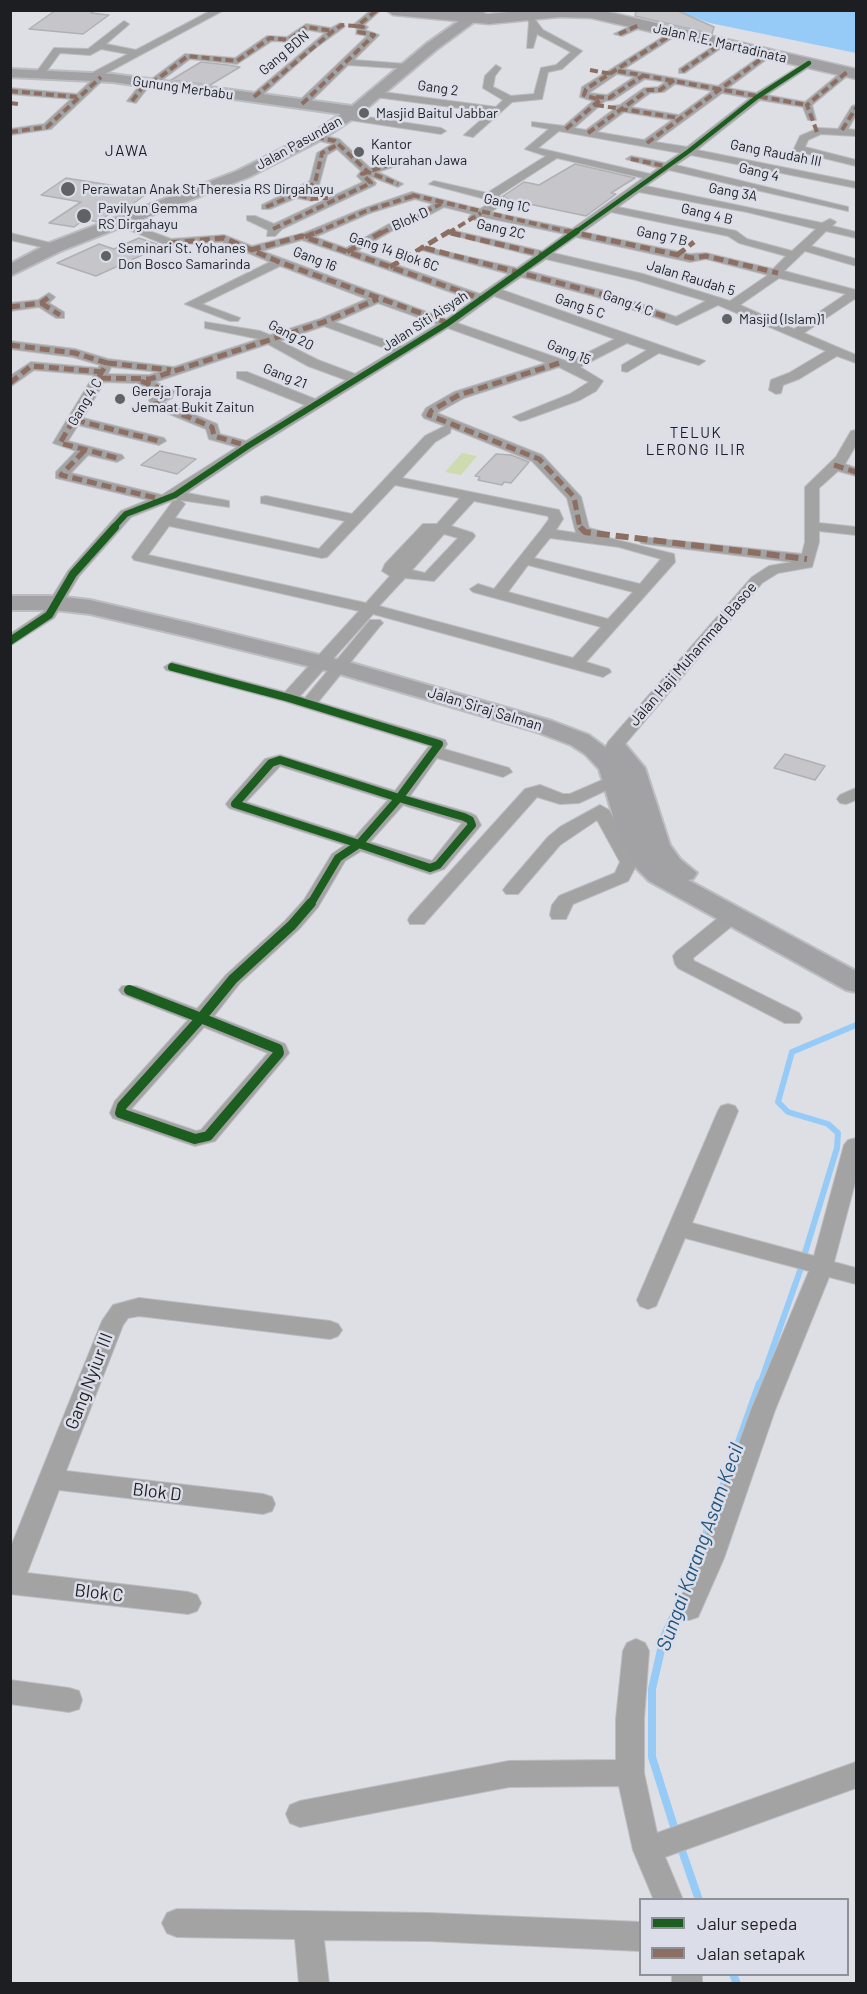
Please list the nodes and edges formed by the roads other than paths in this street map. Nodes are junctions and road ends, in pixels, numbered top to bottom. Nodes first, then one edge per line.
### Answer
1 (220, 10) edge
2 (377, 10) edge
3 (393, 10) edge
4 (441, 10) edge
5 (550, 10) edge
6 (595, 10) edge
7 (477, 16) junction
8 (532, 19) junction
9 (124, 24) dead end
10 (639, 25) junction
11 (357, 26) junction
12 (333, 31) junction
13 (674, 33) junction
14 (619, 34) dead end
15 (721, 44) junction
16 (99, 46) junction
17 (530, 46) dead end
18 (138, 53) junction
19 (768, 54) junction
20 (344, 62) junction
21 (808, 63) junction
22 (407, 67) junction
23 (496, 68) dead end
24 (590, 70) dead end
25 (682, 70) dead end
26 (853, 71) edge
27 (615, 72) junction
28 (10, 73) edge
29 (40, 74) junction
30 (644, 75) junction
31 (97, 77) junction
32 (674, 80) junction
33 (149, 83) junction
34 (720, 88) junction
35 (10, 91) edge
36 (375, 93) junction
37 (758, 96) junction
38 (77, 97) junction
39 (254, 98) junction
40 (509, 99) junction
41 (132, 101) dead end
42 (596, 101) junction
43 (302, 104) junction
44 (807, 105) junction
45 (856, 108) edge
46 (621, 109) junction
47 (498, 110) junction
48 (351, 114) junction
49 (679, 118) junction
50 (536, 124) dead end
51 (562, 128) junction
52 (842, 130) junction
53 (441, 131) dead end
54 (10, 132) edge
55 (817, 132) junction
56 (588, 133) junction
57 (856, 133) edge
58 (469, 135) dead end
59 (316, 137) junction
60 (647, 143) junction
61 (339, 144) junction
62 (689, 151) junction
63 (555, 155) junction
64 (631, 159) dead end
65 (403, 160) dead end
66 (856, 163) edge
67 (665, 166) junction
68 (368, 172) junction
69 (652, 177) junction
70 (398, 184) dead end
71 (434, 184) dead end
72 (856, 184) edge
73 (637, 188) junction
74 (296, 194) junction
75 (489, 196) junction
76 (334, 199) junction
77 (437, 203) junction
78 (266, 207) dead end
79 (609, 208) junction
80 (481, 213) junction
81 (251, 218) dead end
82 (116, 222) junction
83 (823, 227) junction
84 (273, 229) junction
85 (451, 233) junction
86 (575, 233) junction
87 (856, 235) edge
88 (301, 236) junction
89 (10, 237) edge
90 (694, 243) dead end
91 (55, 247) junction
92 (246, 248) junction
93 (425, 248) junction
94 (347, 252) junction
95 (798, 253) junction
96 (545, 255) junction
97 (677, 255) junction
98 (279, 262) junction
99 (856, 263) edge
100 (390, 267) junction
101 (833, 267) dead end
102 (10, 271) edge
103 (520, 272) junction
104 (778, 273) junction
105 (856, 293) edge
106 (488, 295) junction
107 (378, 299) junction
108 (717, 300) junction
109 (732, 305) junction
110 (10, 307) edge
111 (60, 315) dead end
112 (234, 318) dead end
113 (324, 322) junction
114 (447, 323) junction
115 (209, 325) dead end
116 (794, 334) junction
117 (626, 338) junction
118 (268, 340) junction
119 (10, 345) edge
120 (657, 349) junction
121 (404, 351) junction
122 (835, 351) junction
123 (856, 359) edge
124 (699, 361) dead end
125 (564, 365) junction
126 (627, 368) dead end
127 (174, 370) junction
128 (104, 371) junction
129 (242, 375) dead end
130 (358, 380) junction
131 (141, 381) junction
132 (10, 383) edge
133 (776, 390) dead end
134 (317, 405) junction
135 (520, 417) dead end
136 (75, 420) junction
137 (444, 430) dead end
138 (856, 434) edge
139 (159, 441) dead end
140 (248, 446) junction
141 (84, 451) junction
142 (117, 458) dead end
143 (834, 465) junction
144 (856, 472) edge
145 (393, 480) junction
146 (477, 497) junction
147 (160, 499) junction
148 (177, 499) junction
149 (266, 500) dead end
150 (224, 504) dead end
151 (355, 519) junction
152 (167, 521) junction
153 (811, 526) junction
154 (448, 530) junction
155 (856, 531) edge
156 (546, 533) junction
157 (139, 557) junction
158 (525, 560) junction
159 (807, 560) junction
160 (128, 571) dead end
161 (408, 575) junction
162 (478, 589) dead end
163 (641, 589) junction
164 (498, 594) junction
165 (10, 596) edge
166 (57, 599) junction
167 (10, 603) edge
168 (376, 610) junction
169 (10, 624) edge
170 (609, 624) junction
171 (34, 627) junction
172 (10, 641) edge
173 (333, 661) junction
174 (576, 664) junction
175 (172, 667) dead end
176 (603, 672) dead end
177 (289, 698) junction
178 (308, 704) junction
179 (614, 746) junction
180 (436, 752) junction
181 (503, 772) dead end
182 (626, 788) junction
183 (399, 798) junction
184 (600, 810) junction
185 (359, 844) junction
186 (636, 860) junction
187 (512, 890) dead end
188 (559, 915) dead end
189 (731, 916) junction
190 (417, 920) dead end
191 (856, 967) edge
192 (856, 983) edge
193 (129, 990) dead end
194 (201, 1018) junction
195 (792, 1018) dead end
196 (728, 1111) dead end
197 (855, 1145) dead end
198 (680, 1228) junction
199 (822, 1266) junction
200 (856, 1276) edge
201 (648, 1300) dead end
202 (330, 1330) dead end
203 (50, 1479) junction
204 (263, 1504) dead end
205 (11, 1582) edge
206 (188, 1603) dead end
207 (689, 1609) dead end
208 (636, 1651) dead end
209 (10, 1692) edge
210 (69, 1700) dead end
211 (856, 1766) edge
212 (630, 1773) junction
213 (856, 1776) edge
214 (300, 1814) dead end
215 (662, 1845) junction
216 (669, 1898) edge
217 (177, 1923) dead end
218 (308, 1924) junction
219 (639, 1937) edge
220 (314, 1983) edge

1 - 18 street
2 - 11 street
3 - 7 highway
4 - 7 highway
5 - 7 highway
6 - 26 highway, Jalan R.E. Martadinata
7 - 8 highway, Jalan R.E. Martadinata
7 - 22 street, Jalan Pasundan
8 - 10 highway, Jalan R.E. Martadinata
8 - 17 street
8 - 40 street
9 - 16 street
10 - 13 highway, Jalan R.E. Martadinata
10 - 14 street
11 - 12 street
11 - 20 street
12 - 33 street
12 - 39 street, Gang BDN
13 - 15 highway, Jalan R.E. Martadinata
13 - 27 street
15 - 19 highway, Jalan R.E. Martadinata
15 - 25 street
16 - 18 street
16 - 29 street
18 - 31 street
19 - 21 highway, Jalan R.E. Martadinata
19 - 34 street
20 - 22 street
20 - 43 street
21 - 26 highway, Jalan R.E. Martadinata
21 - 37 street, Jalan Siti Aisyah
22 - 36 street, Jalan Pasundan
23 - 40 street
24 - 27 street
26 - 44 street
27 - 30 street
27 - 42 street
28 - 29 street, Gunung Merbabu
29 - 31 street, Gunung Merbabu
30 - 32 street
30 - 42 street
31 - 33 street, Gunung Merbabu
31 - 38 street
32 - 34 street
32 - 46 street
33 - 39 street, Gunung Merbabu
33 - 41 street
34 - 37 street
34 - 49 street
35 - 38 street
36 - 47 street, Gang 2
36 - 48 street, Jalan Pasundan
37 - 44 street
37 - 62 street, Jalan Siti Aisyah
38 - 54 street
39 - 43 street, Gunung Merbabu
40 - 47 street
42 - 46 street
42 - 51 street
43 - 48 street, Gunung Merbabu
44 - 55 street
45 - 52 street
46 - 49 street
46 - 56 street
47 - 58 street
48 - 53 street
48 - 59 street, Jalan Pasundan
49 - 60 street
50 - 51 street, Gang Raudah III
51 - 56 street, Gang Raudah III
51 - 63 street
52 - 55 street
52 - 57 street
55 - 66 street
56 - 60 street, Gang Raudah III
59 - 61 street
59 - 82 street, Jalan Pasundan
60 - 62 street, Gang Raudah III
61 - 68 street
61 - 74 street
62 - 67 street, Jalan Siti Aisyah
62 - 72 street, Gang Raudah III
63 - 69 street
63 - 75 street
64 - 67 street, Gang 4
65 - 68 street
67 - 69 street, Jalan Siti Aisyah
67 - 83 street, Gang 4
68 - 70 street
68 - 76 street
69 - 73 street, Jalan Siti Aisyah
71 - 75 street
73 - 79 street, Jalan Siti Aisyah
73 - 83 street, Gang 3A
74 - 76 street
74 - 78 street
75 - 80 street
76 - 84 street
77 - 80 street, Gang 1C
77 - 88 street, Gang 1C
77 - 94 street, Blok D
79 - 86 street, Jalan Siti Aisyah
79 - 95 street, Gang 4 B
80 - 85 street
80 - 86 street, Gang 1C
81 - 84 street
82 - 91 street, Jalan Pasundan
82 - 92 street, Gang 16
83 - 87 street, Gang 3A
83 - 95 street
84 - 92 street
85 - 93 street
85 - 96 street, Gang 2C
86 - 96 street, Jalan Siti Aisyah
86 - 97 street, Gang 7 B
88 - 92 street
88 - 94 street, Gang 14 Blok 6C
89 - 91 street
90 - 97 street
91 - 102 street, Jalan Pasundan
92 - 98 street, Gang 16
93 - 100 street
93 - 103 street, Gang 4 C
94 - 100 street, Gang 14 Blok 6C
95 - 99 street
95 - 101 street
95 - 104 street
96 - 103 street, Jalan Siti Aisyah
96 - 108 street, Jalan Raudah 5
97 - 104 street, Gang 7 B
98 - 107 street, Gang 16
98 - 112 street
100 - 106 street, Gang 14 Blok 6C
103 - 106 street, Jalan Siti Aisyah
103 - 108 street, Gang 4 C
104 - 105 street
104 - 109 street
105 - 116 street
106 - 114 street, Jalan Siti Aisyah
106 - 117 street, Gang 5 C
107 - 113 street
107 - 114 street, Gang 16
108 - 109 street, Jalan Raudah 5
109 - 116 street, Jalan Raudah 5
110 - 111 street
113 - 118 street
113 - 121 street
114 - 121 street, Jalan Siti Aisyah
114 - 125 street, Gang 15
115 - 118 street, Gang 20
116 - 122 street, Jalan Raudah 5
117 - 120 street, Gang 5 C
117 - 125 street
118 - 127 street
118 - 130 street, Gang 20
119 - 128 street, Gang 4 C
120 - 124 street, Gang 5 C
120 - 126 street
121 - 130 street, Jalan Siti Aisyah
122 - 123 street, Jalan Raudah 5
122 - 133 street
125 - 135 street, Gang 15
125 - 159 street
127 - 128 street
127 - 131 street
128 - 131 street
128 - 132 street
128 - 136 street, Gang 4 C
129 - 134 street, Gang 21
130 - 134 street, Jalan Siti Aisyah
131 - 140 street
134 - 140 street, Jalan Siti Aisyah
136 - 139 street
136 - 141 street, Gang 4 C
137 - 145 street
138 - 143 street
140 - 148 street, Jalan Siti Aisyah
141 - 142 street, Gang 4 C
141 - 147 street
143 - 144 street
143 - 153 street
145 - 146 street
145 - 151 street
146 - 154 street
146 - 156 street
147 - 148 street, Jalan Siti Aisyah
147 - 166 street, Jalan Siti Aisyah
148 - 150 street
148 - 152 street
149 - 151 street
151 - 152 street
152 - 157 street
153 - 155 street
153 - 159 street
154 - 161 street
154 - 161 street
154 - 161 street
156 - 158 street
156 - 163 street
157 - 160 street
157 - 168 street
158 - 163 street
158 - 164 street
159 - 179 street, Jalan Haji Muhammad Basoe
161 - 168 street
162 - 164 street
163 - 170 street
164 - 170 street
165 - 166 street, Jalan Siraj Salman
166 - 167 street, Jalan Siraj Salman
166 - 171 street, Jalan Siti Aisyah
166 - 173 street, Jalan Siraj Salman
168 - 173 street
168 - 174 street
169 - 171 street
170 - 174 street
171 - 172 street, Jalan Siti Aisyah
173 - 177 street
173 - 178 street
173 - 179 street, Jalan Siraj Salman
173 - 182 street, Jalan Siraj Salman
174 - 176 street
175 - 177 street
177 - 178 street
178 - 180 street
179 - 182 street, Jalan Siraj Salman
180 - 181 street
180 - 183 street
182 - 184 street
182 - 186 street, Jalan Siraj Salman
182 - 190 street
182 - 191 street, Jalan Siraj Salman
183 - 185 street
183 - 185 street
183 - 185 street
184 - 186 street
184 - 187 street
185 - 194 street
186 - 188 street
186 - 189 street, Jalan Siraj Salman
189 - 192 street, Jalan Siraj Salman
189 - 195 street
193 - 194 street
194 - 194 street
196 - 198 street
197 - 199 street
198 - 199 street
198 - 201 street
199 - 200 street
199 - 207 street
202 - 203 street, Gang Nyiur III
203 - 204 street, Blok D
203 - 205 street, Gang Nyiur III
205 - 206 street, Blok C
208 - 212 street
209 - 210 street
211 - 213 street
212 - 214 street
212 - 215 street
213 - 215 street
215 - 216 street
217 - 218 street
218 - 219 street
218 - 220 street

